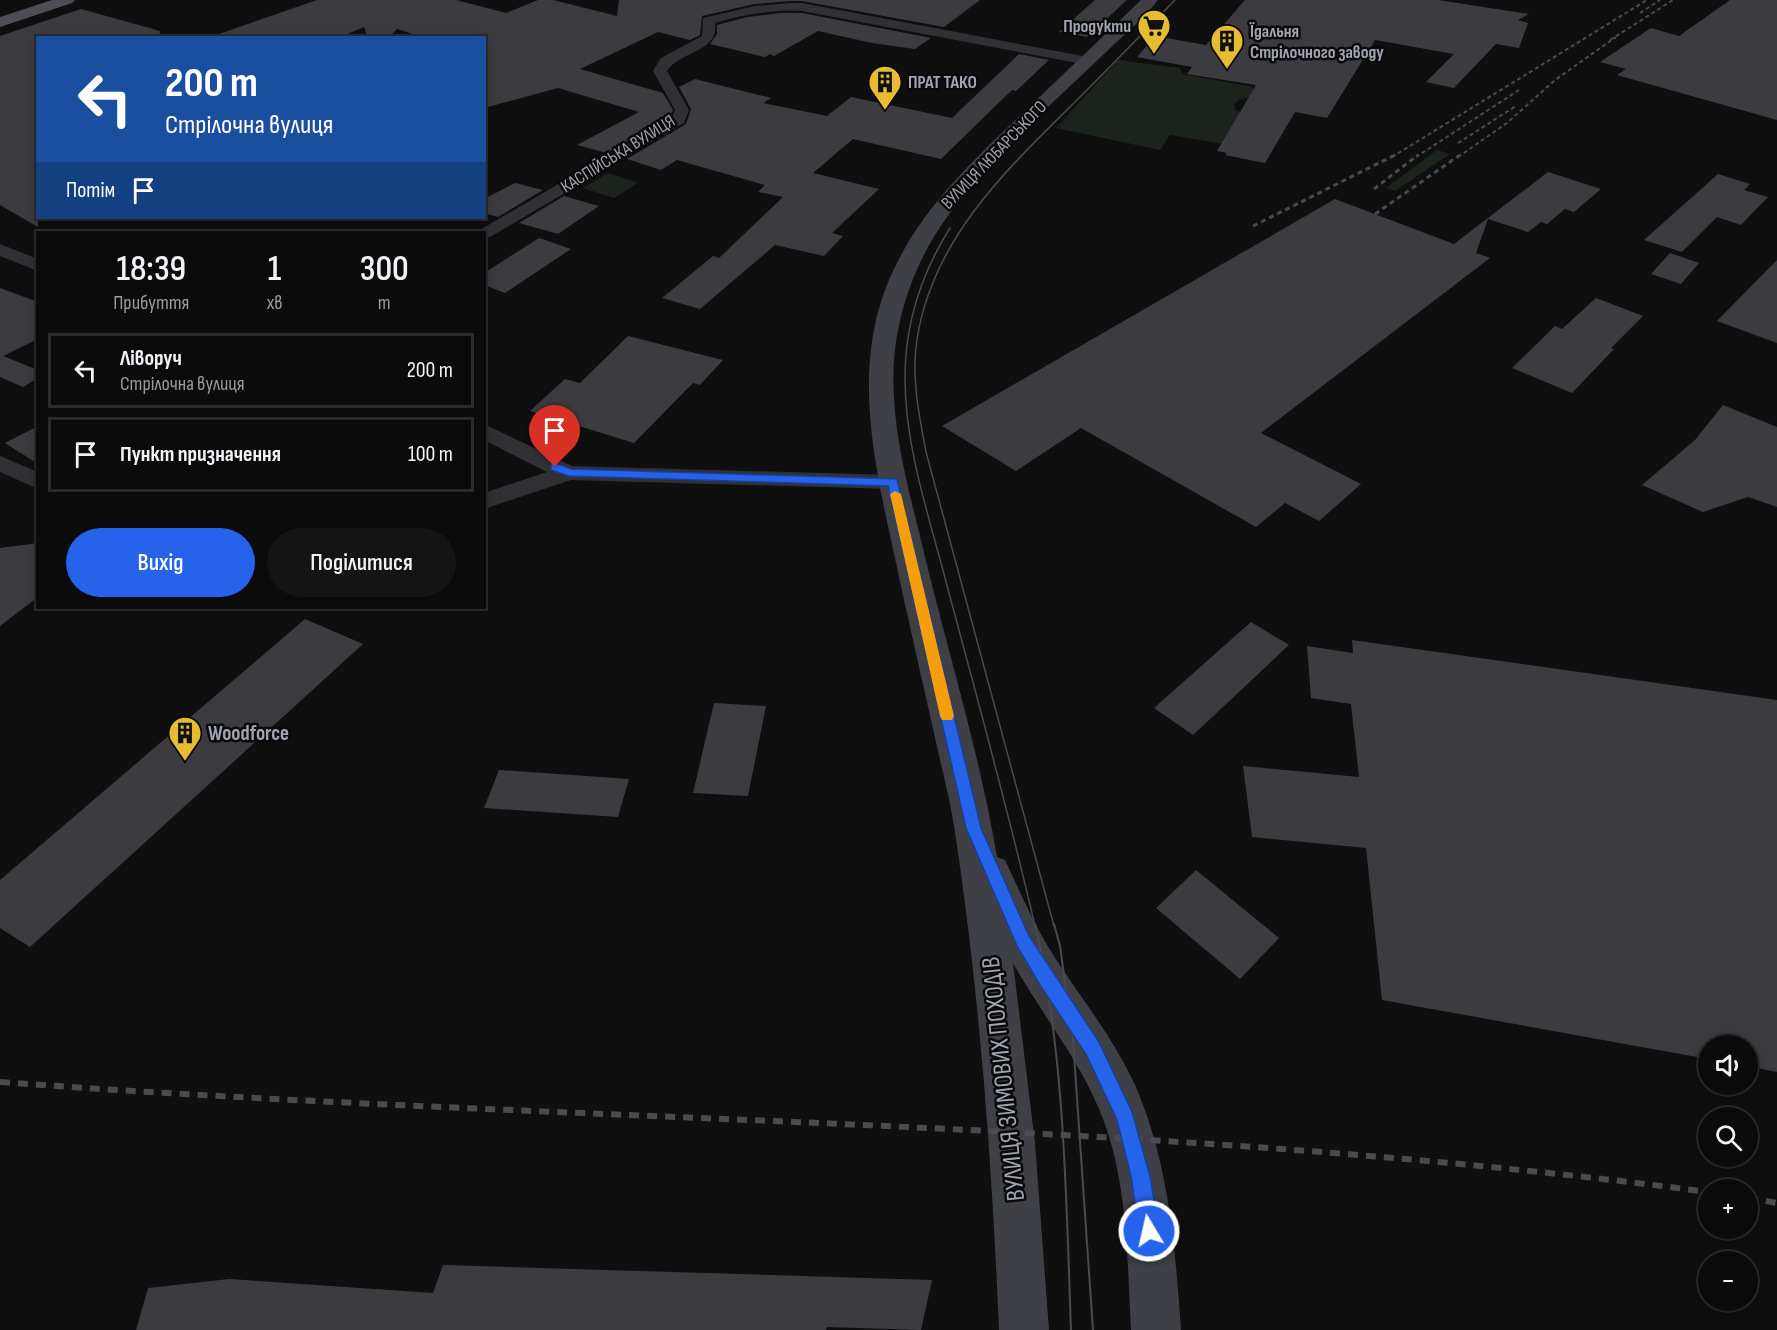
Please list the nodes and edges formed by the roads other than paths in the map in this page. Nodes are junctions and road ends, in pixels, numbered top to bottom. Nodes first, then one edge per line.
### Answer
1 (44, 0) edge
2 (67, 0) edge
3 (1150, 0) edge
4 (0, 15) edge
5 (0, 22) edge
6 (1088, 61) junction
7 (486, 232) edge
8 (0, 249) edge
9 (36, 265) edge
10 (486, 432) edge
11 (0, 463) edge
12 (569, 472) junction
13 (36, 481) edge
14 (893, 482) junction
15 (486, 500) edge
16 (974, 828) junction
17 (1024, 1330) edge
18 (1156, 1330) edge

1 - 4 main road
2 - 5 main road
3 - 6 main road, ВУЛИЦЯ ЛЮБАРСЬКОГО
6 - 7 street, КАСПІЙСЬКА ВУЛИЦЯ
6 - 14 main road, ВУЛИЦЯ ЛЮБАРСЬКОГО
8 - 9 street
10 - 12 street
11 - 13 street
12 - 14 street
12 - 15 street
14 - 16 main road, ВУЛИЦЯ ЗИМОВИХ ПОХОДІВ
16 - 17 main road, ВУЛИЦЯ ЗИМОВИХ ПОХОДІВ
16 - 18 main road, ВУЛИЦЯ ЗИМОВИХ ПОХОДІВ

